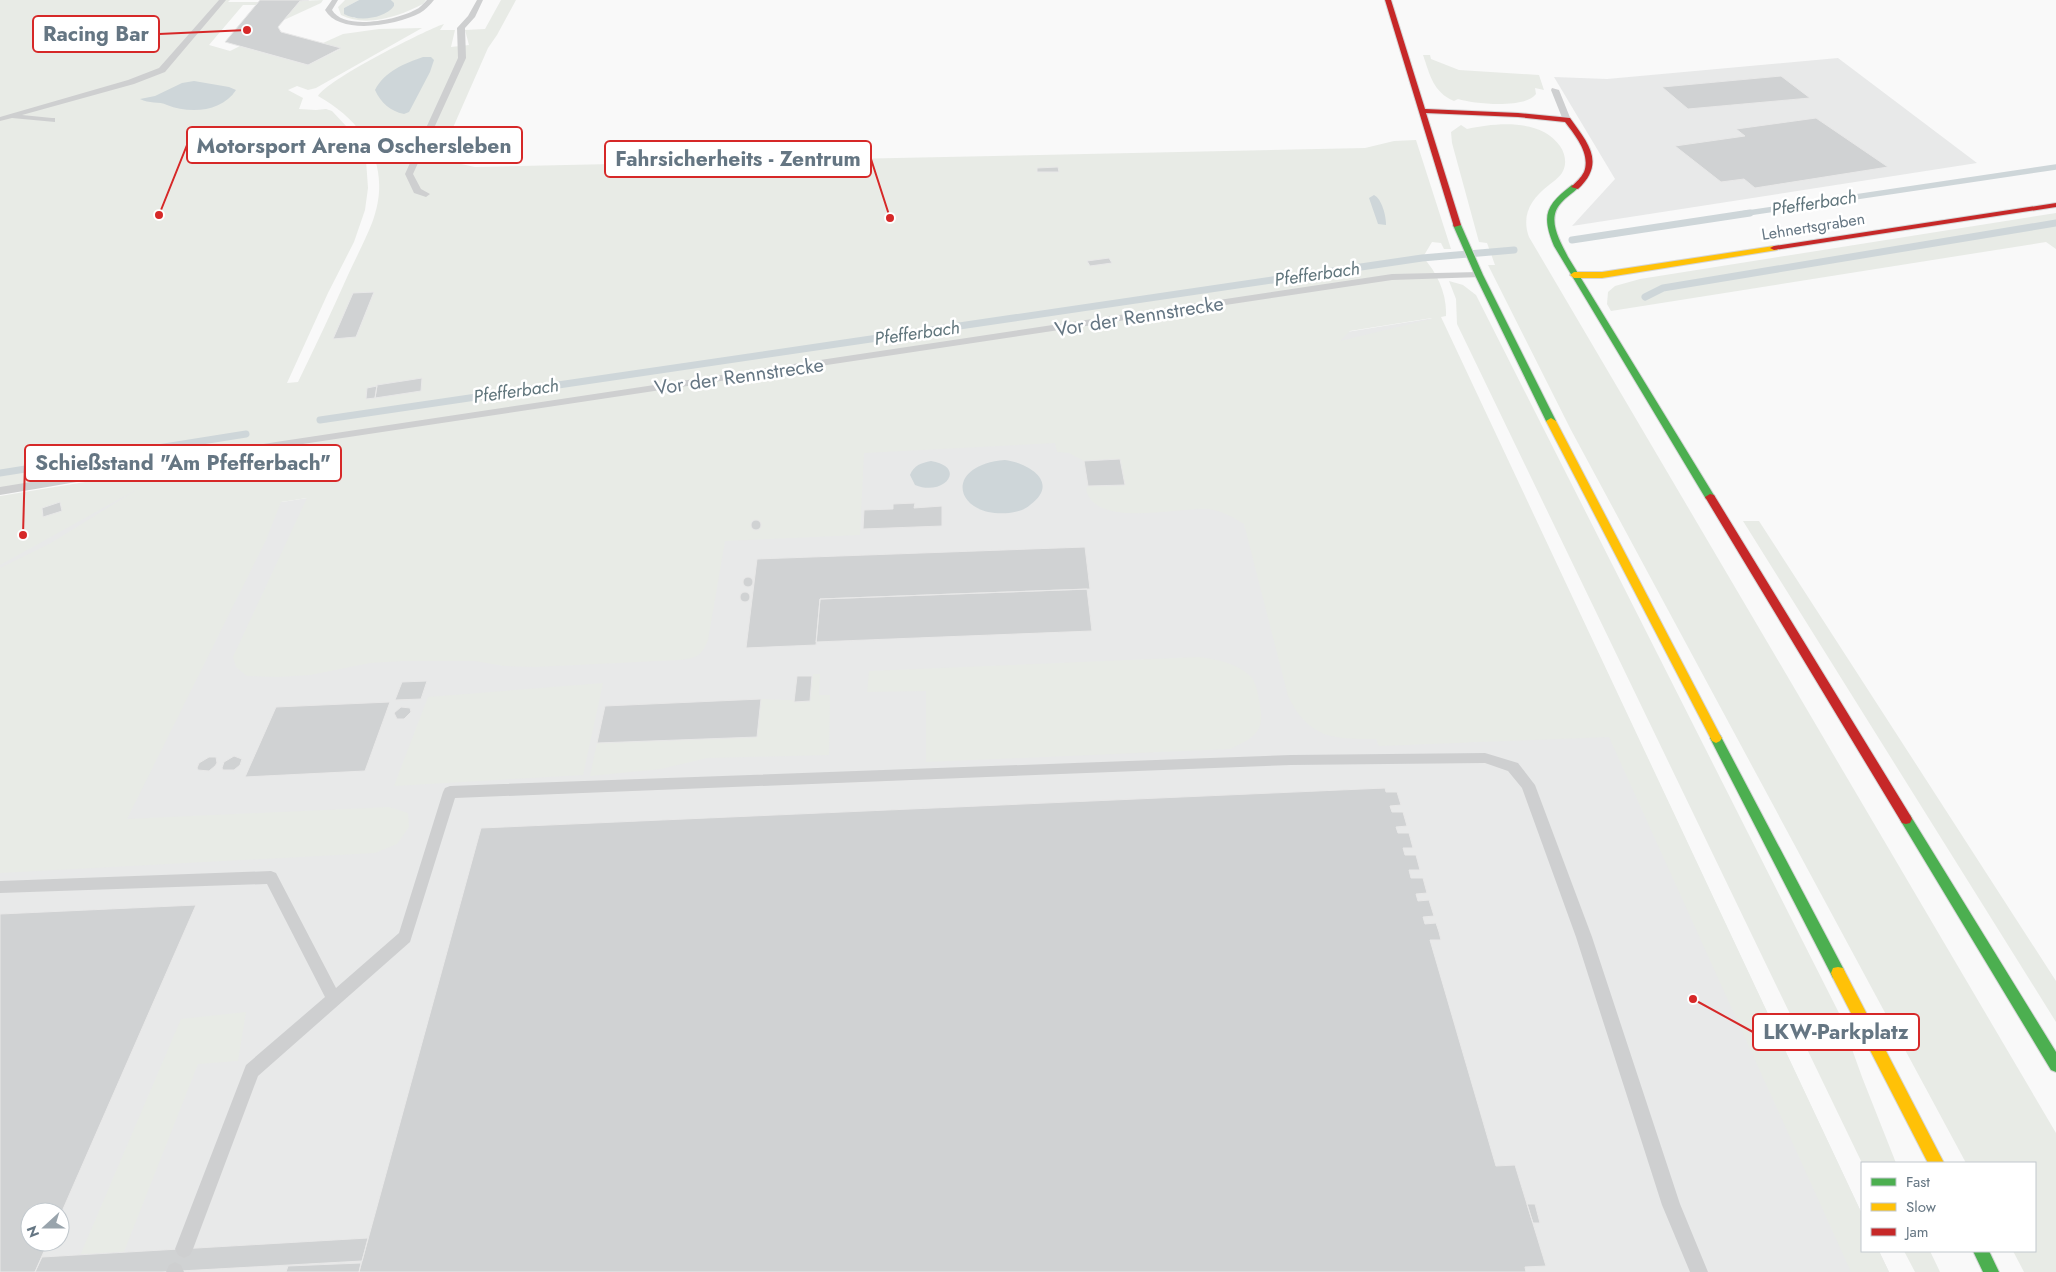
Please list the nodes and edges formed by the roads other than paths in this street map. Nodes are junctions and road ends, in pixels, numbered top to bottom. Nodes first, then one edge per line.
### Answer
1 (223, 0) edge
2 (335, 0) edge
3 (431, 0) edge
4 (480, 0) edge
5 (1388, 0) edge
6 (1555, 90) dead end
7 (1422, 111) junction
8 (9, 116) junction
9 (0, 118) edge
10 (52, 120) dead end
11 (1567, 120) junction
12 (426, 194) dead end
13 (2056, 205) edge
14 (1479, 275) junction
15 (1574, 275) junction
16 (0, 491) edge
17 (0, 887) edge
18 (334, 1000) junction
19 (2056, 1065) edge
20 (1935, 1162) edge
21 (184, 1249) dead end
22 (1982, 1252) edge
23 (1700, 1272) edge
24 (1992, 1272) edge

1 - 8 lane
2 - 3 lane
4 - 12 lane
5 - 7 street
6 - 11 lane
7 - 11 street
7 - 14 street
8 - 9 lane
8 - 10 lane
11 - 15 street
13 - 15 street, Lehnertsgraben
14 - 16 lane, Vor der Rennstrecke
14 - 20 street
15 - 19 street
17 - 18 lane
18 - 21 lane
18 - 23 lane
22 - 24 street

